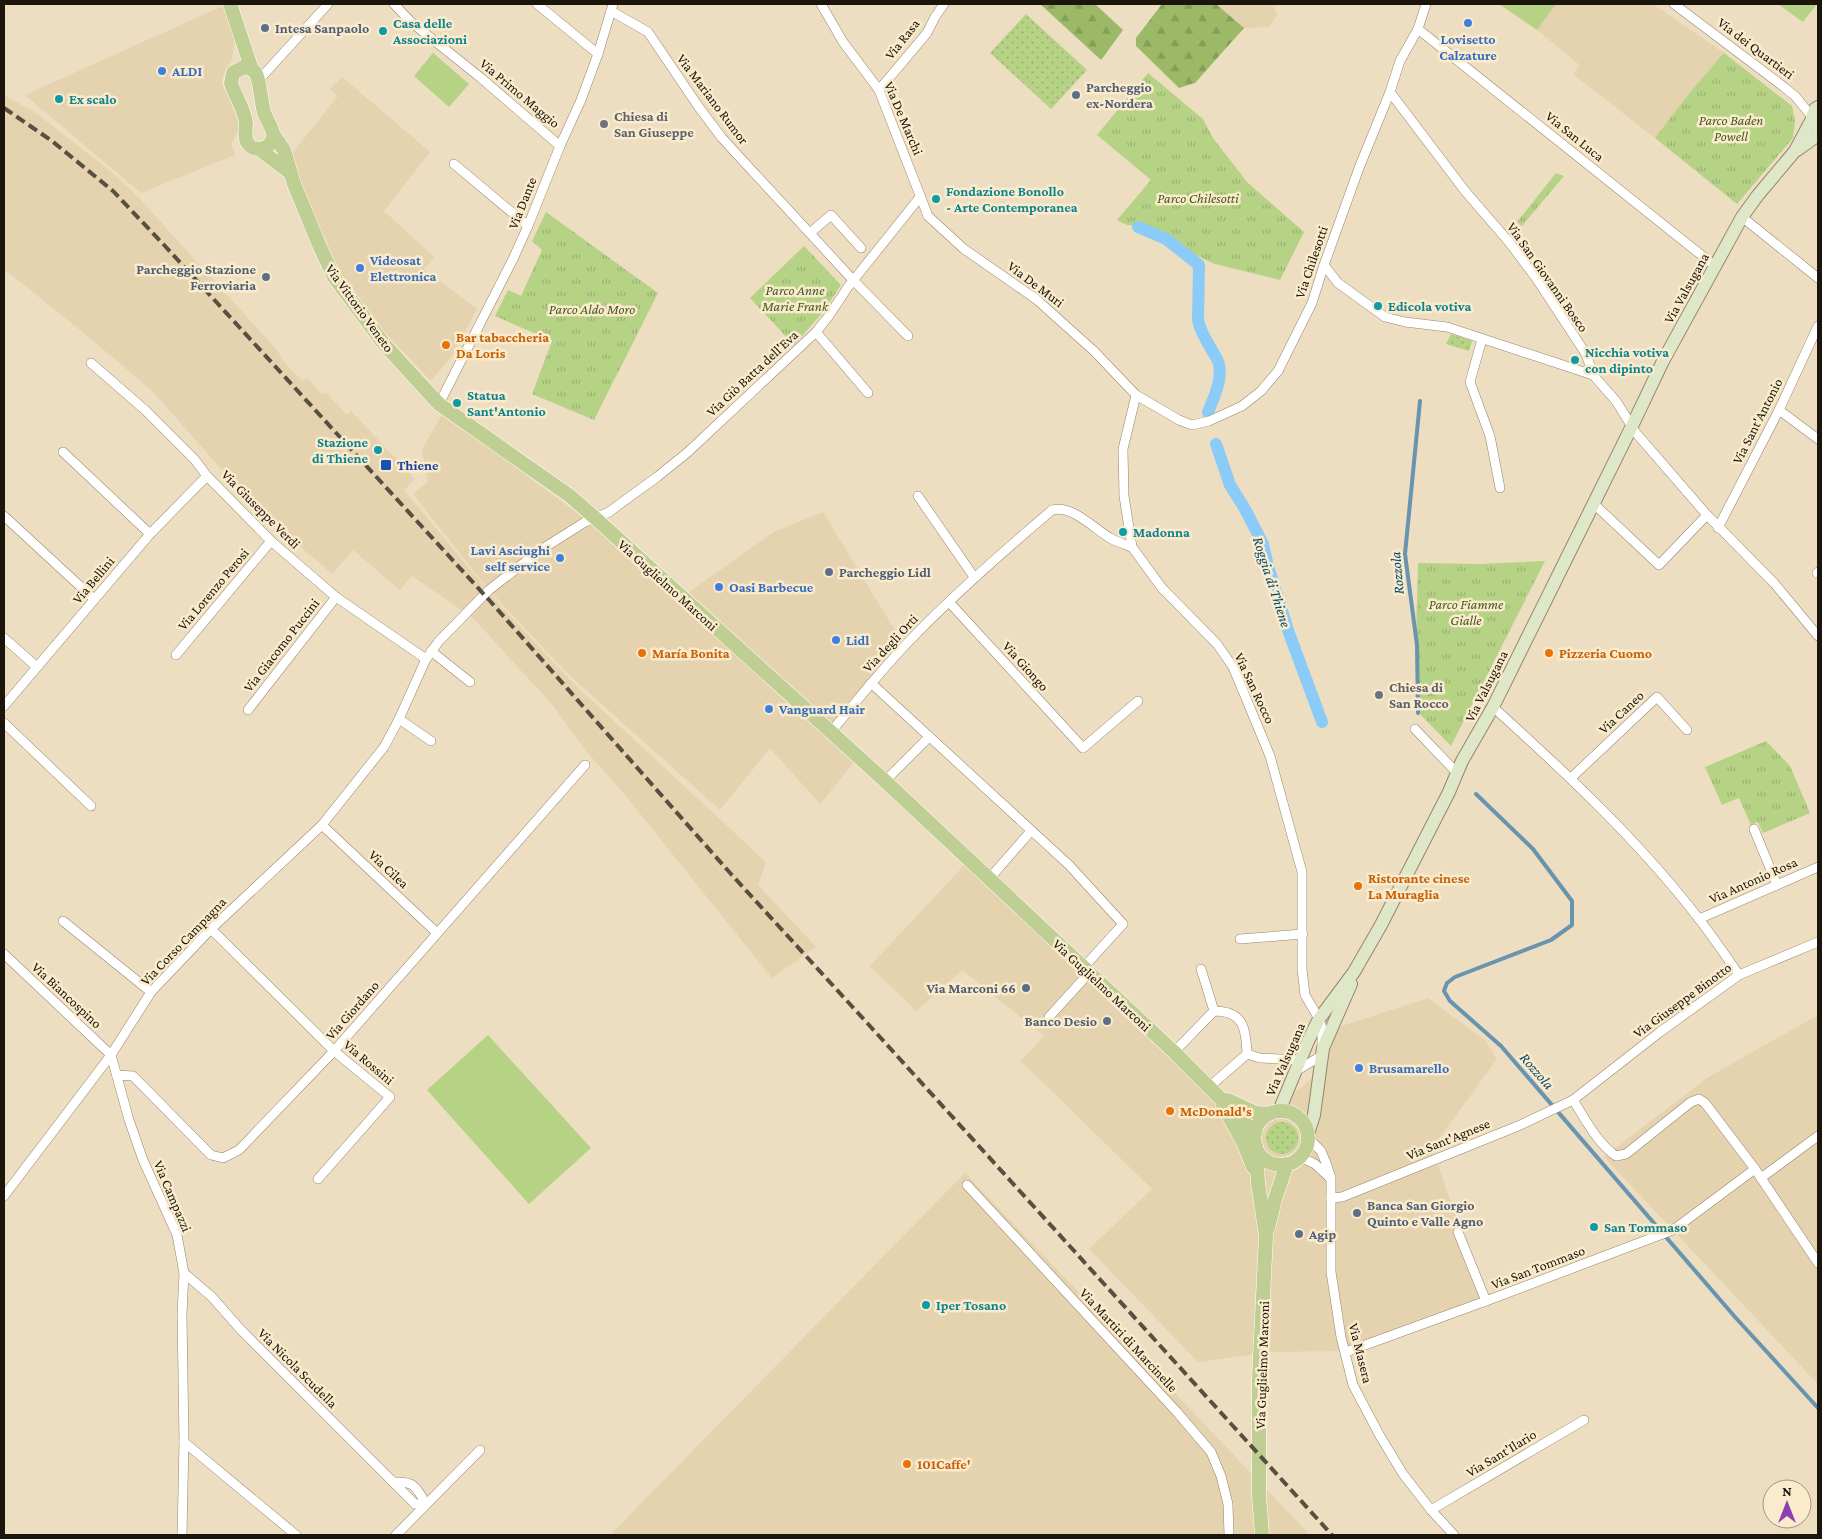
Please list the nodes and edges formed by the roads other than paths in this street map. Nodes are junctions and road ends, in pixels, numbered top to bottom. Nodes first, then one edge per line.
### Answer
1 (230, 4) edge
2 (328, 4) edge
3 (394, 4) edge
4 (537, 4) edge
5 (821, 4) edge
6 (944, 4) edge
7 (1426, 4) edge
8 (1674, 4) edge
9 (612, 7) edge
10 (1418, 29) junction
11 (242, 41) junction
12 (598, 54) junction
13 (233, 73) junction
14 (255, 74) junction
15 (879, 90) junction
16 (1390, 92) junction
17 (1816, 116) edge
18 (273, 134) junction
19 (1818, 136) edge
20 (560, 146) junction
21 (260, 149) junction
22 (1795, 151) junction
23 (454, 164) dead end
24 (289, 172) junction
25 (920, 197) junction
26 (1742, 217) junction
27 (528, 226) junction
28 (810, 233) junction
29 (861, 248) dead end
30 (1324, 265) junction
31 (1715, 266) junction
32 (1818, 278) edge
33 (853, 280) junction
34 (1818, 326) edge
35 (816, 332) junction
36 (908, 336) dead end
37 (1482, 339) junction
38 (91, 363) dead end
39 (1593, 375) junction
40 (868, 393) dead end
41 (1136, 394) junction
42 (439, 404) junction
43 (1779, 410) junction
44 (1632, 426) junction
45 (1818, 439) edge
46 (63, 452) dead end
47 (207, 476) junction
48 (1500, 488) dead end
49 (918, 496) dead end
50 (1594, 504) junction
51 (1707, 515) junction
52 (4, 516) edge
53 (594, 517) junction
54 (1718, 528) junction
55 (150, 534) junction
56 (271, 541) junction
57 (1132, 546) junction
58 (974, 577) junction
59 (336, 597) junction
60 (94, 600) junction
61 (950, 602) junction
62 (1818, 636) edge
63 (4, 638) edge
64 (176, 655) dead end
65 (428, 655) junction
66 (37, 667) junction
67 (470, 682) dead end
68 (872, 683) junction
69 (1138, 701) dead end
70 (4, 706) edge
71 (1493, 707) junction
72 (248, 710) dead end
73 (399, 719) junction
74 (4, 723) edge
75 (1415, 729) dead end
76 (1687, 730) dead end
77 (831, 732) junction
78 (930, 737) junction
79 (431, 741) dead end
80 (585, 765) dead end
81 (1457, 773) junction
82 (1571, 778) junction
83 (885, 781) junction
84 (91, 806) dead end
85 (322, 825) junction
86 (1754, 829) dead end
87 (1031, 831) junction
88 (1818, 867) edge
89 (989, 878) junction
90 (1777, 884) junction
91 (1699, 919) junction
92 (62, 921) dead end
93 (211, 929) junction
94 (437, 933) junction
95 (1303, 934) junction
96 (1240, 939) dead end
97 (1818, 942) edge
98 (4, 954) edge
99 (1201, 969) dead end
100 (1086, 971) junction
101 (1354, 972) junction
102 (1739, 975) junction
103 (150, 992) junction
104 (1214, 1011) junction
105 (1049, 1017) dead end
106 (1319, 1019) junction
107 (334, 1051) junction
108 (1174, 1052) junction
109 (1322, 1052) junction
110 (1247, 1054) junction
111 (111, 1055) junction
112 (1297, 1066) junction
113 (117, 1075) junction
114 (1211, 1090) junction
115 (1573, 1100) junction
116 (1274, 1113) junction
117 (1308, 1136) junction
118 (1818, 1136) edge
119 (1255, 1139) junction
120 (1300, 1156) junction
121 (1287, 1164) junction
122 (1755, 1170) junction
123 (1330, 1178) junction
124 (1761, 1178) junction
125 (318, 1179) dead end
126 (1258, 1183) junction
127 (967, 1185) dead end
128 (4, 1196) edge
129 (1331, 1198) junction
130 (1458, 1232) dead end
131 (1266, 1236) junction
132 (1818, 1263) edge
133 (184, 1273) junction
134 (1486, 1301) junction
135 (1346, 1352) junction
136 (1584, 1420) dead end
137 (184, 1442) junction
138 (480, 1450) dead end
139 (1259, 1495) junction
140 (426, 1504) junction
141 (1431, 1510) junction
142 (182, 1535) edge
143 (296, 1535) edge
144 (396, 1535) edge
145 (1229, 1535) edge
146 (1252, 1535) edge
147 (1262, 1535) edge
148 (1454, 1535) edge

1 - 11 main road, Via Vittorio Veneto
2 - 14 street
3 - 20 street, Via Primo Maggio
4 - 12 street
5 - 15 street, Via De Marchi
6 - 15 street, Via Rasa
7 - 10 street, Via Chilesotti
8 - 17 street, Via dei Quartieri
9 - 12 street, Via Dante
9 - 28 street, Via Mariano Rumor
10 - 16 street, Via Chilesotti
10 - 31 street, Via San Luca
11 - 13 main road
11 - 14 main road, Via Vittorio Veneto
12 - 20 street, Via Dante
13 - 14 main road
13 - 21 main road
14 - 18 main road, Via Vittorio Veneto
15 - 25 street, Via De Marchi
16 - 30 street, Via Chilesotti
16 - 39 street, Via San Giovanni Bosco
17 - 22 main road, Via Valsugana
18 - 21 main road
18 - 24 main road, Via Vittorio Veneto
19 - 22 main road, Via Valsugana
20 - 27 street, Via Dante
21 - 24 main road
22 - 26 main road, Via Valsugana
23 - 27 street
24 - 42 main road, Via Vittorio Veneto
25 - 33 street, Via Giò Batta dell'Eva
25 - 41 street, Via De Muri
26 - 31 main road, Via Valsugana
26 - 32 street
27 - 42 street, Via Dante
28 - 29 street
28 - 33 street, Via Mariano Rumor
30 - 37 street
30 - 41 street, Via Chilesotti
31 - 44 main road, Via Valsugana
33 - 35 street, Via Giò Batta dell'Eva
33 - 36 street, Via Mariano Rumor
34 - 43 street, Via Sant'Antonio
35 - 40 street
35 - 53 street, Via Giò Batta dell'Eva
37 - 39 street
37 - 48 street
38 - 47 street, Via Giuseppe Verdi
39 - 44 street, Via San Giovanni Bosco
41 - 57 street, Via San Rocco
42 - 53 main road, Via Guglielmo Marconi
43 - 45 street
43 - 54 street, Via Sant'Antonio
44 - 50 main road, Via Valsugana
44 - 51 street, Via San Giovanni Bosco
46 - 55 street
47 - 55 street, Via Bellini
47 - 56 street, Via Giuseppe Verdi
49 - 58 street
50 - 51 street
50 - 71 main road, Via Valsugana
51 - 54 street, Via San Giovanni Bosco
52 - 60 street
53 - 65 street, Via Corso Campagna
53 - 77 main road, Via Guglielmo Marconi
54 - 62 street, Via San Giovanni Bosco
55 - 60 street, Via Bellini
56 - 59 street, Via Giuseppe Verdi
56 - 64 street, Via Lorenzo Perosi
57 - 58 street, Via degli Orti
57 - 95 street, Via San Rocco
58 - 61 street, Via degli Orti
59 - 65 street, Via Giuseppe Verdi
59 - 72 street, Via Giacomo Puccini
60 - 66 street, Via Bellini
61 - 68 street, Via degli Orti
61 - 69 street, Via Giongo
63 - 66 street
65 - 67 street
65 - 73 street, Via Corso Campagna
66 - 70 street, Via Bellini
68 - 77 street, Via degli Orti
68 - 78 street
71 - 81 main road, Via Valsugana
71 - 82 street
73 - 79 street
73 - 85 street, Via Corso Campagna
74 - 84 street
75 - 81 street
76 - 82 street, Via Caneo
77 - 83 main road, Via Guglielmo Marconi
78 - 83 street
78 - 87 street
80 - 94 street, Via Giordano
81 - 101 main road, Via Valsugana
82 - 91 street
83 - 89 main road, Via Guglielmo Marconi
85 - 93 street, Via Corso Campagna
85 - 94 street, Via Cilea
86 - 90 street
87 - 89 street
87 - 100 street
88 - 90 street, Via Antonio Rosa
89 - 100 main road, Via Guglielmo Marconi
90 - 91 street, Via Antonio Rosa
91 - 102 street
92 - 103 street
93 - 103 street, Via Corso Campagna
93 - 107 street, Via Rossini
94 - 107 street, Via Giordano
95 - 96 street
95 - 106 street, Via San Rocco
97 - 102 street, Via Giuseppe Binotto
98 - 111 street, Via Biancospino
99 - 104 street
100 - 105 street
100 - 108 main road, Via Guglielmo Marconi
101 - 106 main road, Via Valsugana
101 - 109 main road, Via Valsugana
102 - 115 street, Via Giuseppe Binotto
103 - 111 street, Via Corso Campagna
104 - 108 street
104 - 110 street
106 - 109 street, Via Valsugana
106 - 112 main road, Via Valsugana
107 - 113 street, Via Giordano
107 - 125 street, Via Rossini
108 - 114 main road, Via Guglielmo Marconi
109 - 112 street
109 - 117 main road, Via Valsugana
110 - 112 street
110 - 114 street
111 - 113 street, Via Campazzi
111 - 128 street, Via Corso Campagna
112 - 116 main road, Via Valsugana
113 - 133 street, Via Campazzi
114 - 116 main road, Via Guglielmo Marconi
114 - 119 main road, Via Guglielmo Marconi
114 - 126 main road, Via Guglielmo Marconi
115 - 122 street
115 - 129 street, Via Sant'Agnese
116 - 117 main road, Via Guglielmo Marconi
116 - 119 main road
117 - 120 main road
117 - 123 street, Via Masera
118 - 124 street
119 - 121 main road, Via Guglielmo Marconi
119 - 126 main road, Via Guglielmo Marconi
120 - 121 main road
120 - 123 street
121 - 131 main road, Via Guglielmo Marconi
122 - 124 street
122 - 134 street, Via San Tommaso
123 - 129 street, Via Masera
124 - 132 street
126 - 131 main road, Via Guglielmo Marconi
127 - 145 street, Via Martiri di Marcinelle
129 - 135 street, Via Masera
130 - 134 street
131 - 139 main road, Via Guglielmo Marconi
133 - 137 street, Via Campazzi
133 - 140 street, Via Nicola Scudella
134 - 135 street, Via San Tommaso
135 - 141 street, Via Masera
136 - 141 street, Via Sant'Ilario
137 - 142 street, Via Campazzi
137 - 143 street
138 - 140 street
139 - 146 main road
139 - 147 main road
140 - 144 street
141 - 148 street, Via Masera

